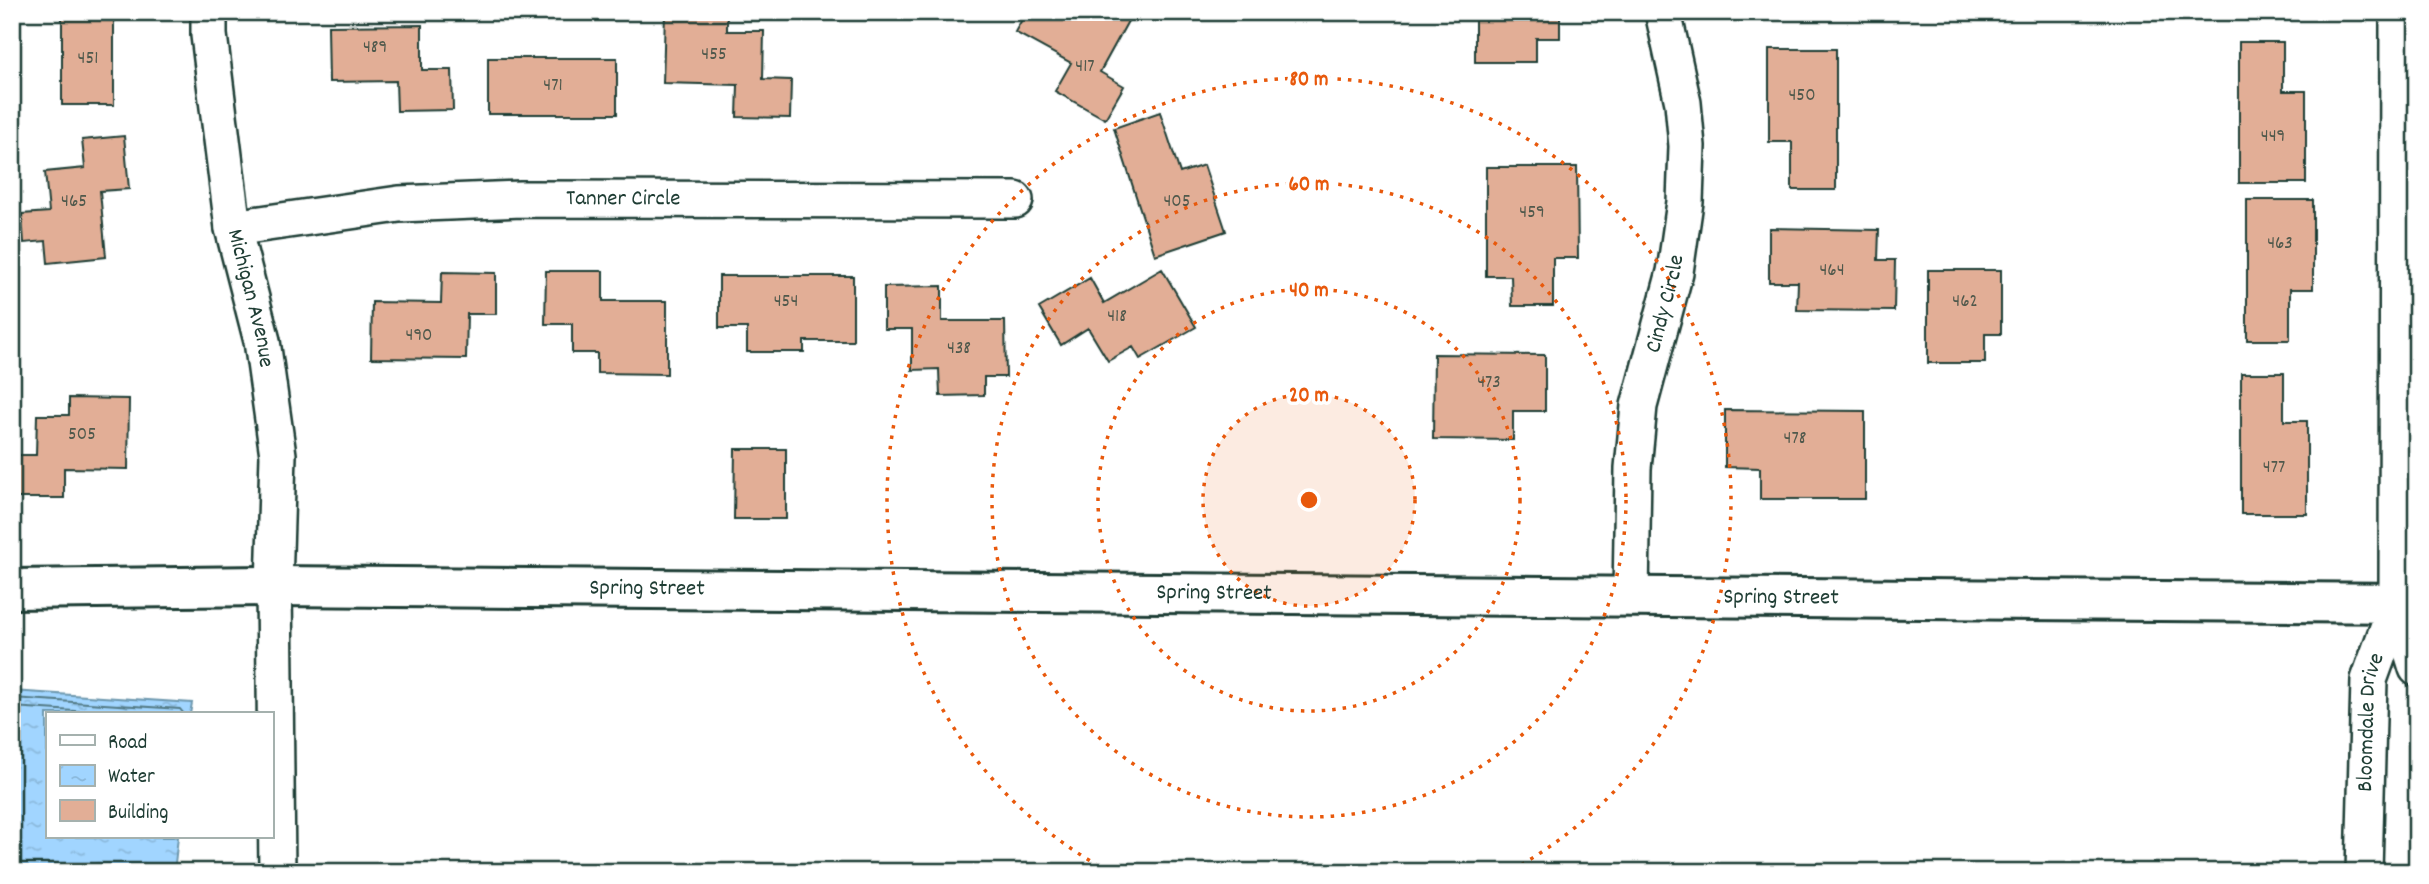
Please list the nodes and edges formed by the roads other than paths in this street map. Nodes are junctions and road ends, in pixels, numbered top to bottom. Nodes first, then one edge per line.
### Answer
1 (209, 12) edge
2 (1664, 12) edge
3 (2398, 12) edge
4 (2408, 192) edge
5 (1015, 200) dead end
6 (233, 228) junction
7 (274, 586) junction
8 (12, 589) edge
9 (1630, 598) junction
10 (2407, 603) edge
11 (2417, 668) edge
12 (277, 872) edge
13 (2364, 872) edge

1 - 6 street, Michigan Avenue
2 - 9 street, Cindy Circle
3 - 4 street
4 - 10 street
5 - 6 street, Tanner Circle
6 - 7 street, Michigan Avenue
7 - 8 street, Spring Street
7 - 9 street, Spring Street
7 - 12 street, Michigan Avenue
9 - 10 street, Spring Street
10 - 11 street, Bloomdale Drive
10 - 13 street, Bloomdale Drive

